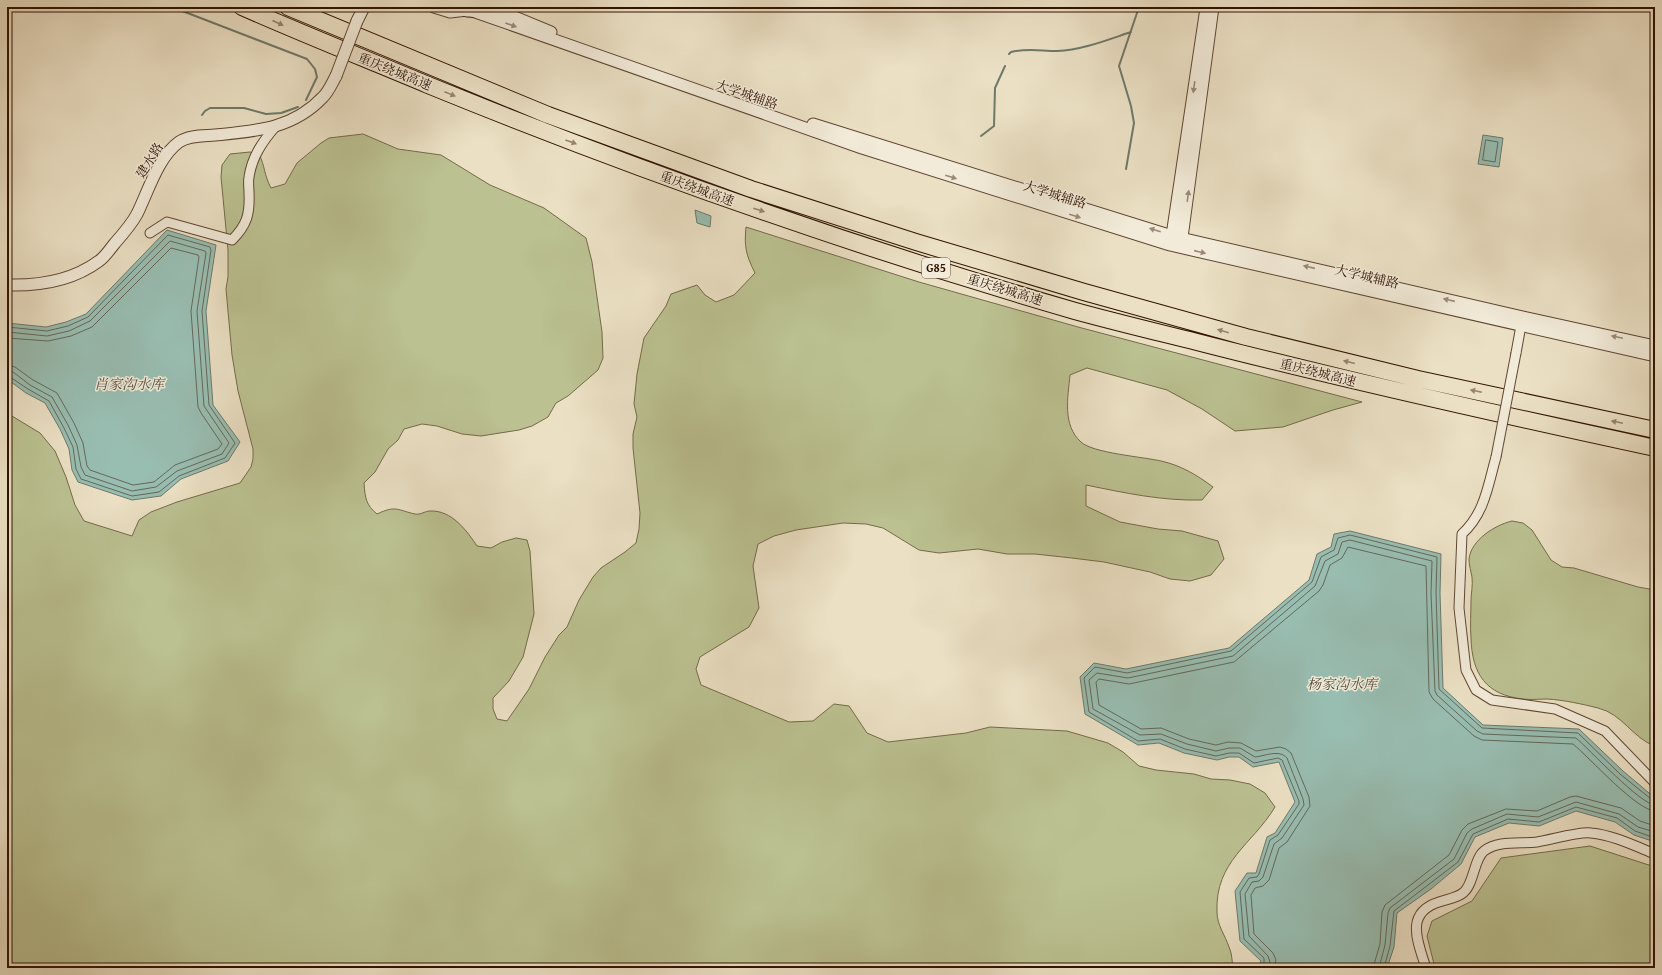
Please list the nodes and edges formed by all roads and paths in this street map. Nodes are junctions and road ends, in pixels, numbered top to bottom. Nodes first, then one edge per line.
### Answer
1 (242, 7) edge
2 (288, 7) edge
3 (364, 7) edge
4 (434, 7) edge
5 (1206, 7) edge
6 (1214, 7) edge
7 (465, 8) edge
8 (497, 8) edge
9 (276, 126) junction
10 (150, 232) dead end
11 (1176, 242) junction
12 (7, 285) edge
13 (1522, 321) junction
14 (1655, 346) edge
15 (1655, 356) edge
16 (1655, 430) edge
17 (1655, 448) edge
18 (1655, 783) edge
19 (1655, 854) edge
20 (1426, 968) edge

1 -> 17 highway, 重庆绕城高速 / G85
16 -> 2 highway, 重庆绕城高速 / G85
3 - 9 street, 建水路, bridge
4 - 7 street
5 -> 11 street
11 -> 6 street
7 - 8 main road
7 -> 11 street, 大学城辅路
11 -> 8 street, 大学城辅路
9 - 10 street
9 - 12 street, 建水路
11 - 13 street, 大学城辅路
14 -> 13 street, 大学城辅路
13 - 15 street, 大学城辅路
13 - 18 street, bridge
19 - 20 street

